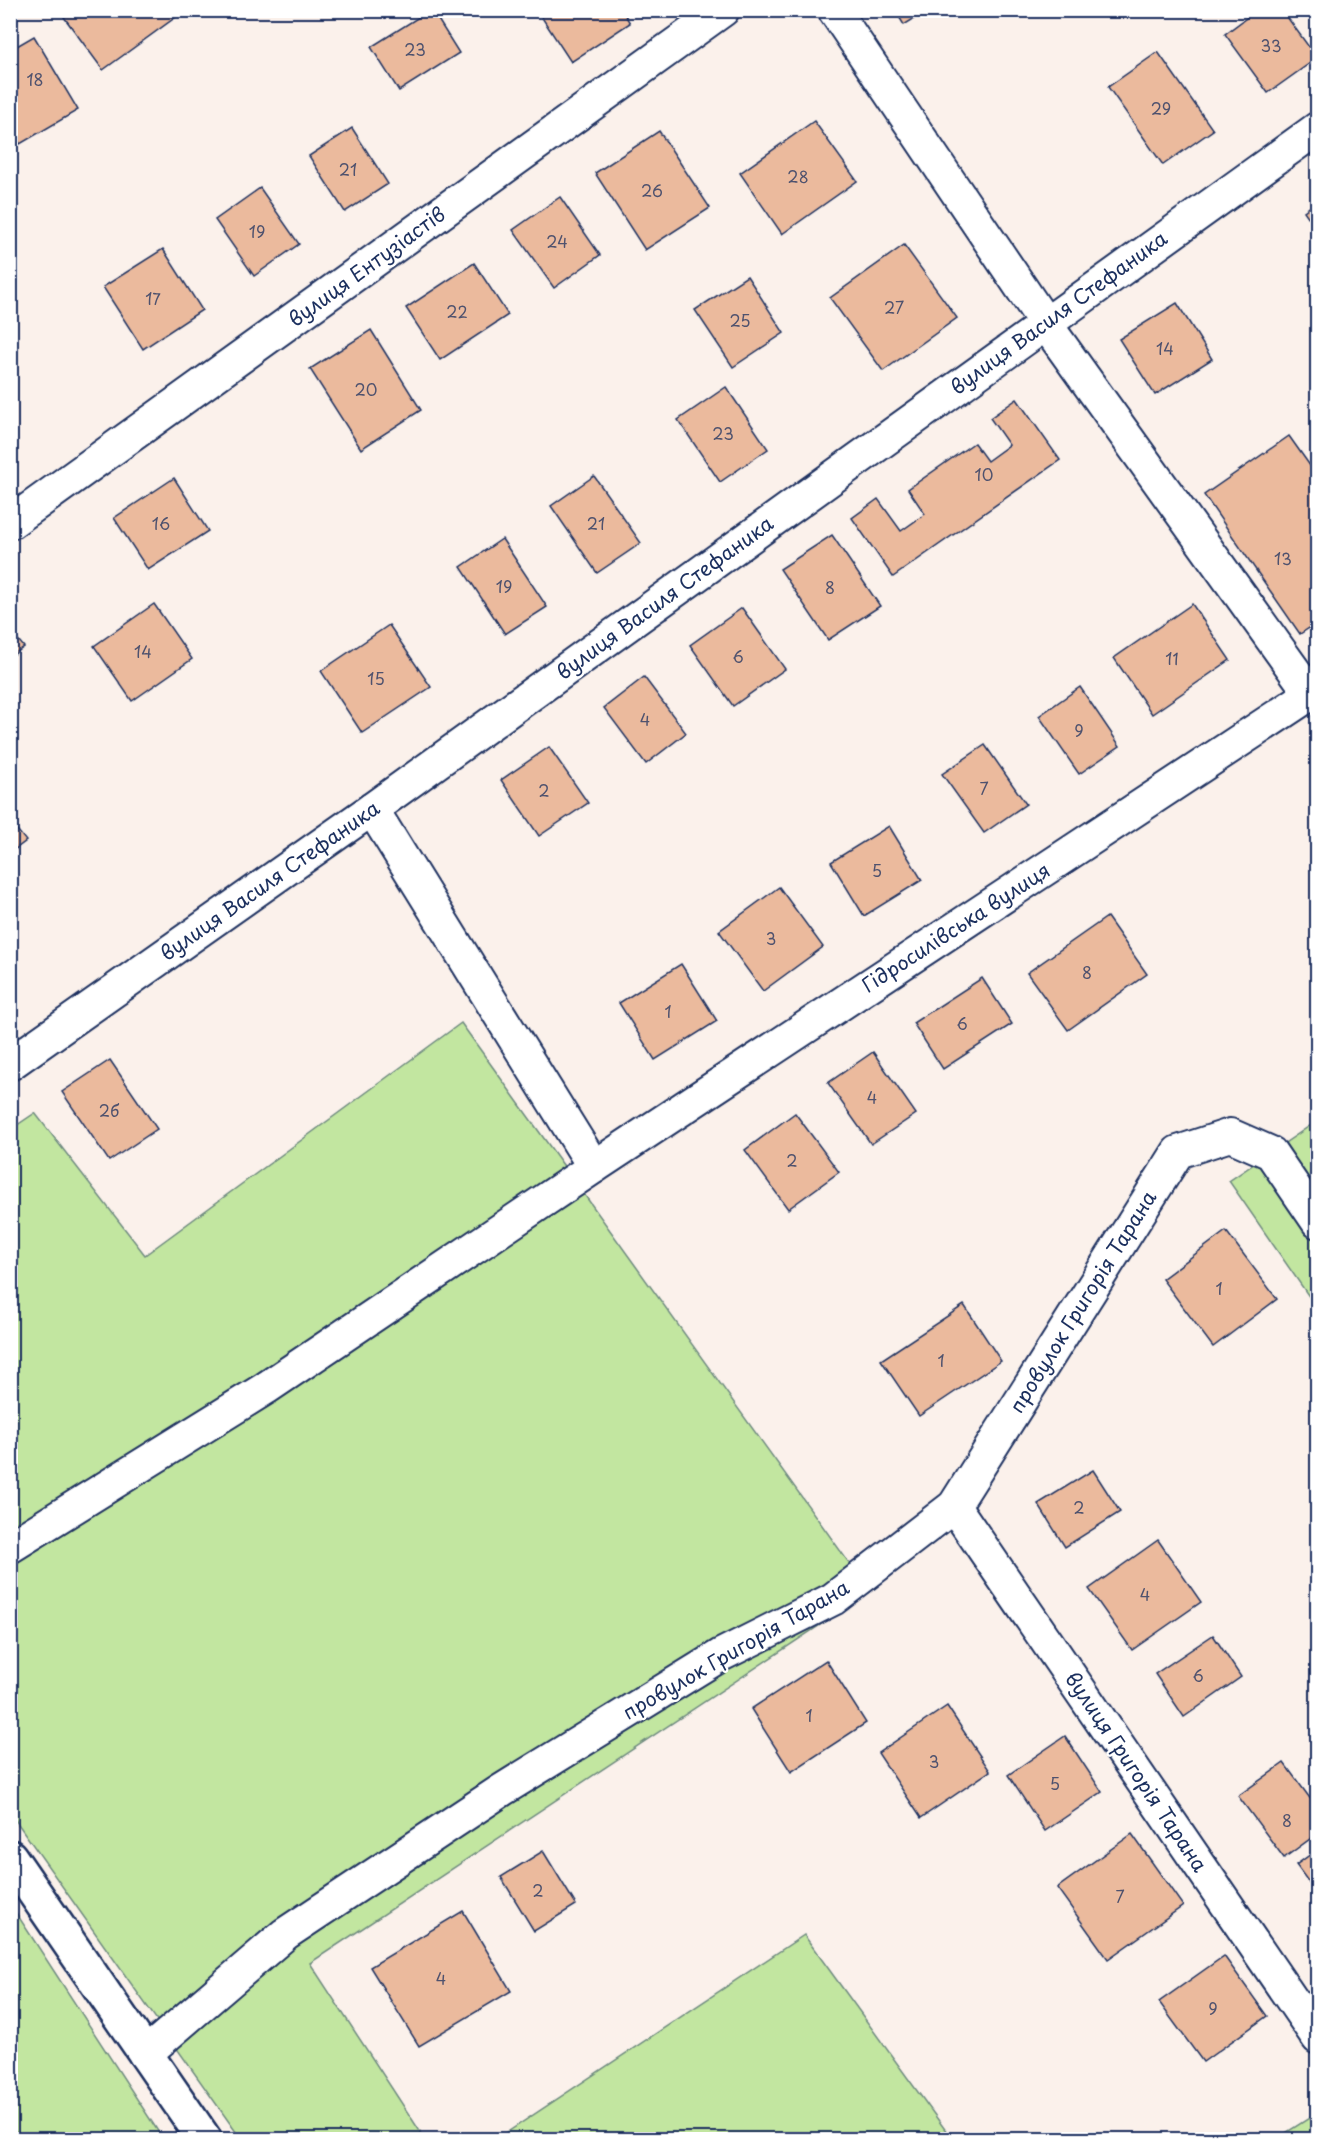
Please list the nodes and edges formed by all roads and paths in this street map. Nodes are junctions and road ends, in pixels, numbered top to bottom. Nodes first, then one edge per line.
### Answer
1 (723, 10) edge
2 (834, 10) edge
3 (1317, 128) edge
4 (1045, 323) junction
5 (10, 523) edge
6 (1314, 692) edge
7 (372, 809) junction
8 (10, 1064) edge
9 (594, 1167) junction
10 (1317, 1222) edge
11 (954, 1506) junction
12 (10, 1547) edge
13 (10, 1857) edge
14 (1317, 2038) edge
15 (145, 2054) junction
16 (206, 2139) edge

1 - 5 street, вулиця Ентузіастів
2 - 4 street
3 - 4 street, вулиця Василя Стефаника
4 - 6 street
4 - 7 street, вулиця Василя Стефаника
6 - 9 street, Гідросилівська вулиця
7 - 8 street, вулиця Василя Стефаника
7 - 9 street
9 - 12 street, Гідросилівська вулиця
10 - 11 street, провулок Григорія Тарана
11 - 14 street, вулиця Григорія Тарана
11 - 15 street, провулок Григорія Тарана
13 - 15 street
15 - 16 street

